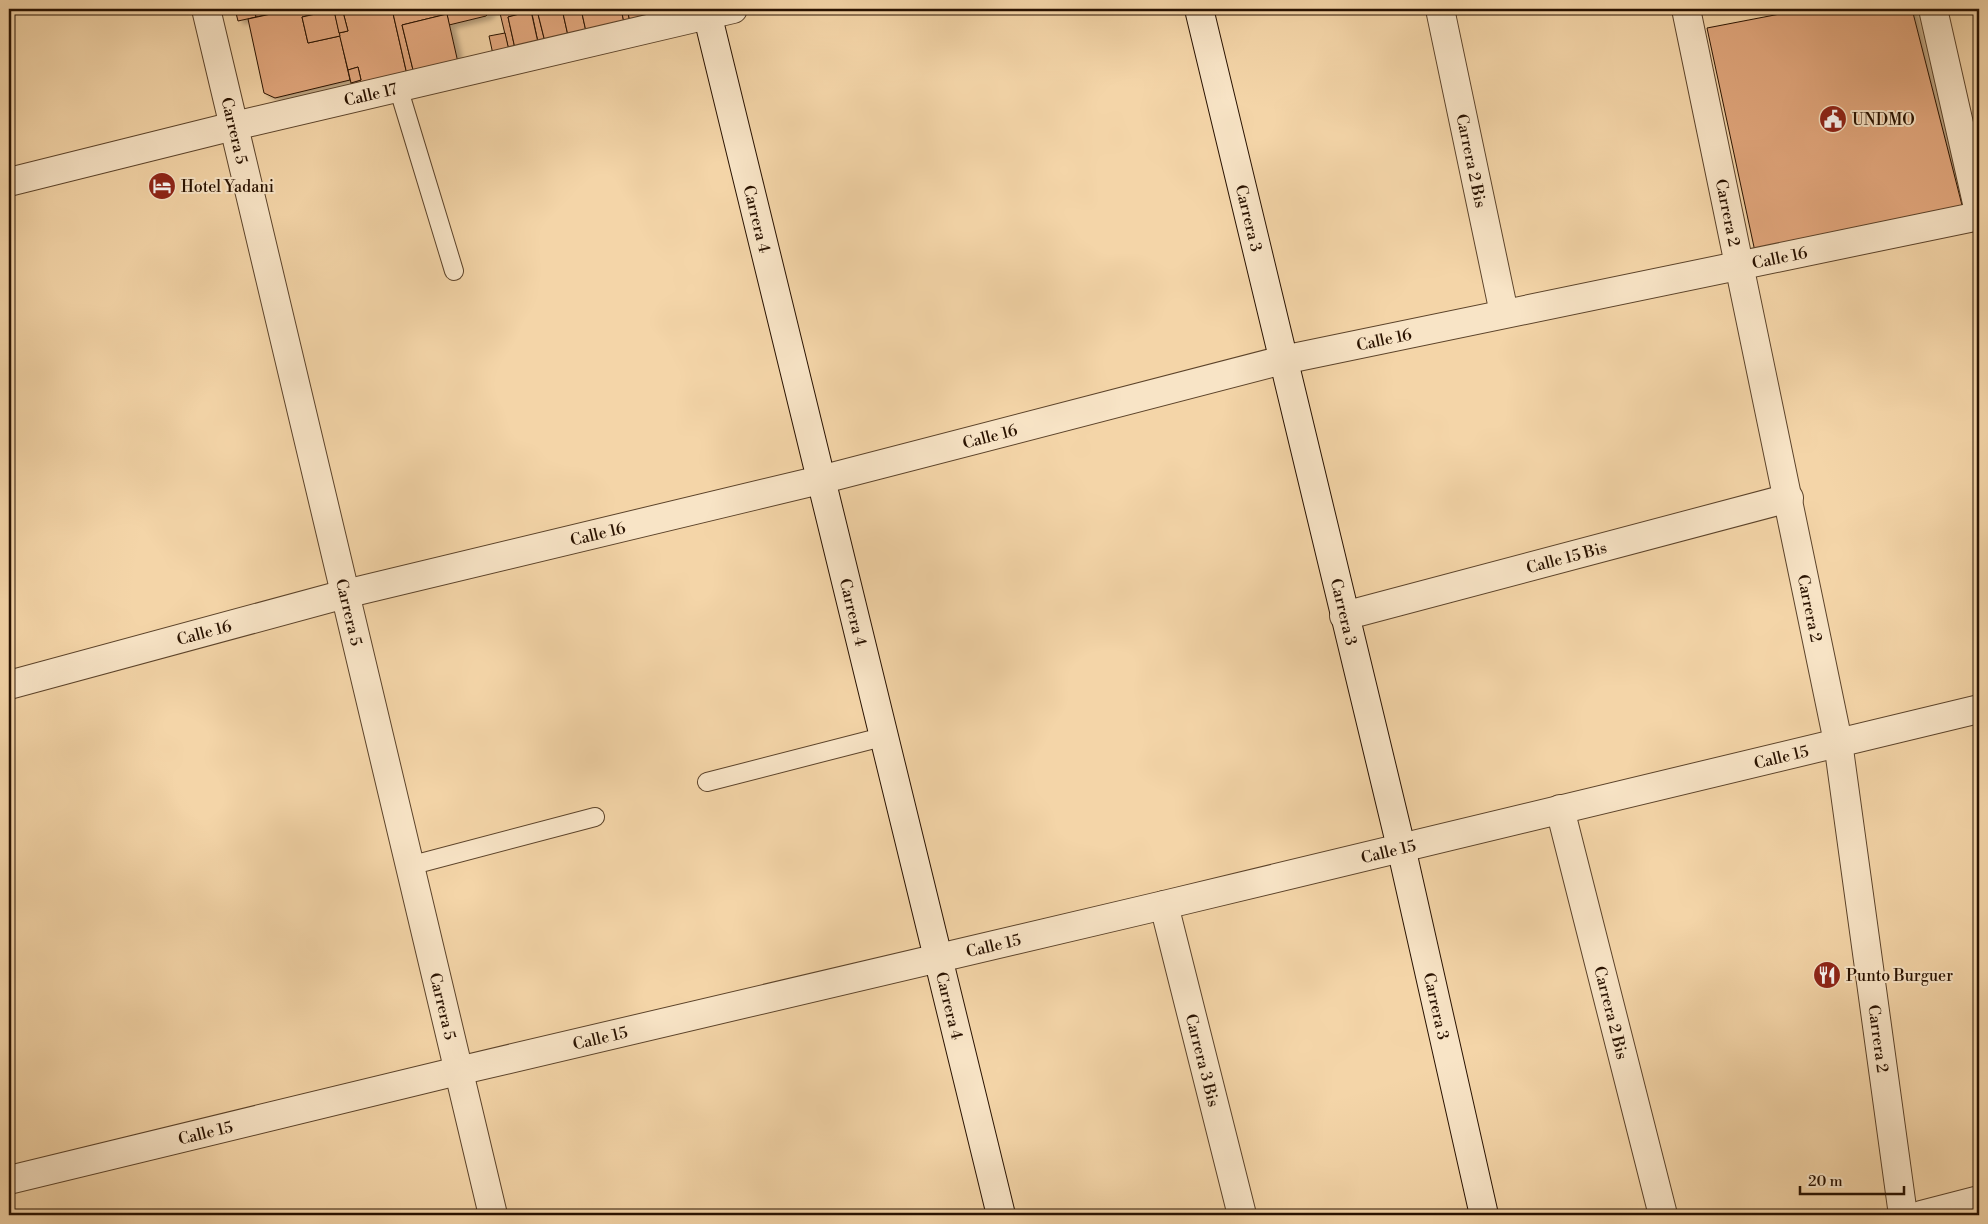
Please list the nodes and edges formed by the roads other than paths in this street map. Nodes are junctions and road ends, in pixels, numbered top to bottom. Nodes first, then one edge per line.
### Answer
1 (206, 9) edge
2 (1199, 9) edge
3 (1440, 9) edge
4 (1686, 9) edge
5 (1933, 9) edge
6 (716, 11) edge
7 (398, 87) junction
8 (234, 126) junction
9 (9, 182) edge
10 (1979, 214) edge
11 (1740, 264) junction
12 (454, 271) dead end
13 (1504, 313) junction
14 (1283, 360) junction
15 (820, 480) junction
16 (1788, 498) junction
17 (345, 594) junction
18 (1344, 616) junction
19 (9, 685) edge
20 (1979, 708) edge
21 (886, 736) junction
22 (1838, 742) junction
23 (707, 782) dead end
24 (1560, 809) junction
25 (595, 817) dead end
26 (1401, 847) junction
27 (409, 866) junction
28 (1164, 905) junction
29 (939, 958) junction
30 (458, 1071) junction
31 (9, 1180) edge
32 (1979, 1200) edge
33 (493, 1215) edge
34 (1001, 1215) edge
35 (1242, 1215) edge
36 (1484, 1215) edge
37 (1664, 1215) edge
38 (1904, 1215) edge
39 (1920, 1215) edge

1 - 8 street, Carrera 5
2 - 14 street, Carrera 3
3 - 13 street, Carrera 2 Bis
4 - 11 street, Carrera 2
5 - 10 street
6 - 7 street, Calle 17
6 - 15 street, Carrera 4
7 - 8 street, Calle 17
7 - 12 lane
8 - 9 street, Calle 17
8 - 17 street, Carrera 5
10 - 11 street, Calle 16
11 - 13 street, Calle 16
11 - 16 street, Carrera 2
13 - 14 street, Calle 16
14 - 15 street, Calle 16
14 - 18 street, Carrera 3
15 - 17 street, Calle 16
15 - 21 street, Carrera 4
16 - 18 street, Calle 15 Bis
16 - 22 street, Carrera 2
17 - 19 street, Calle 16
17 - 27 street, Carrera 5
18 - 26 street, Carrera 3
20 - 22 street, Calle 15
21 - 23 lane
21 - 29 street, Carrera 4
22 - 24 street, Calle 15
22 - 38 street, Carrera 2
24 - 26 street, Calle 15
24 - 37 street, Carrera 2 Bis
25 - 27 lane
26 - 28 street, Calle 15
26 - 36 street, Carrera 3
27 - 30 street, Carrera 5
28 - 29 street, Calle 15
28 - 35 street, Carrera 3 Bis
29 - 30 street, Calle 15
29 - 34 street, Carrera 4
30 - 31 street, Calle 15
30 - 33 street, Carrera 5
32 - 39 street

